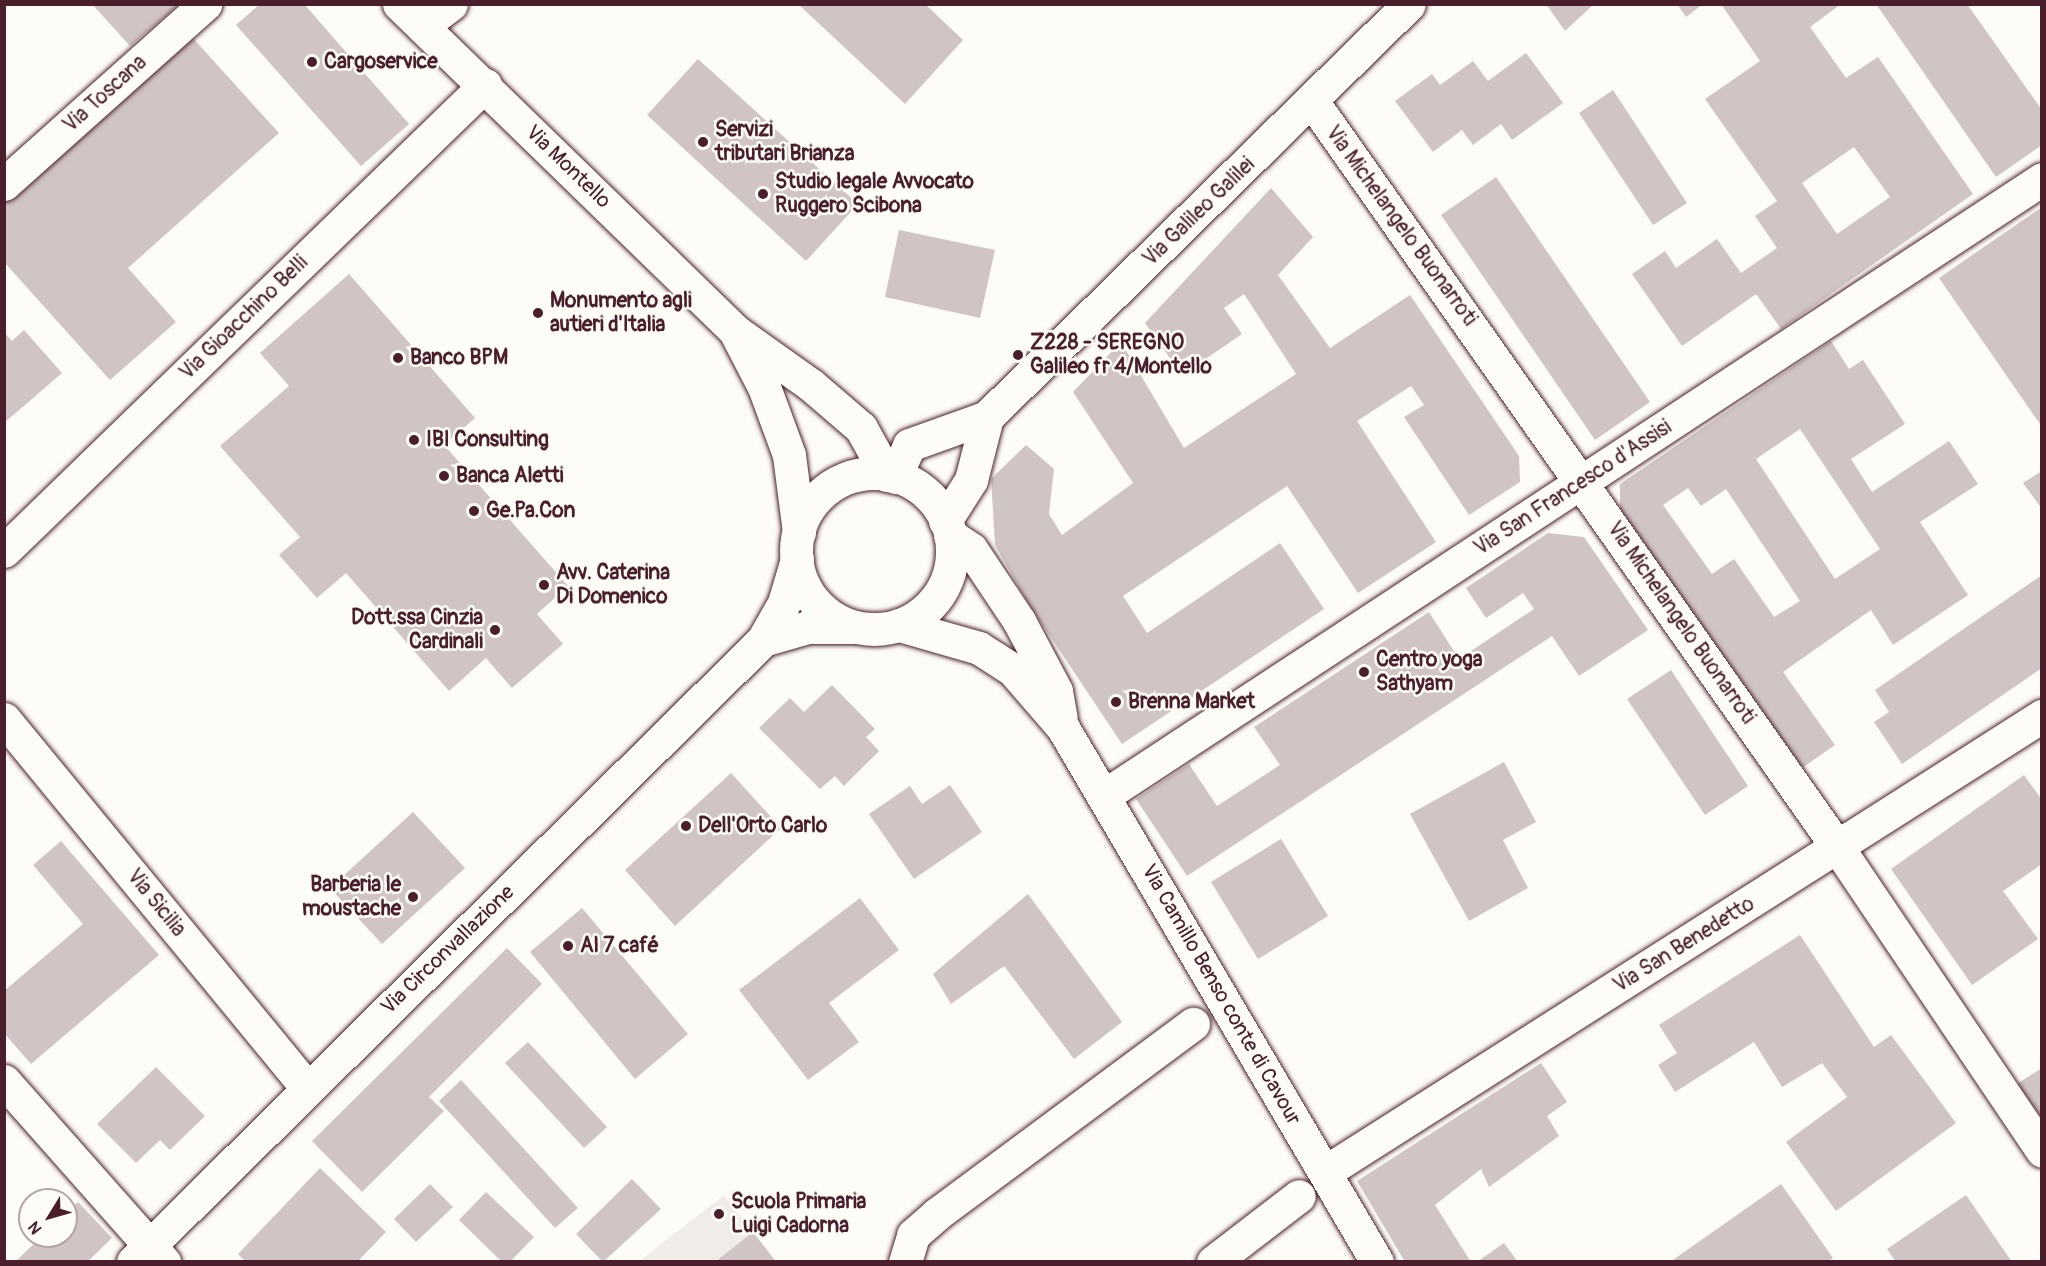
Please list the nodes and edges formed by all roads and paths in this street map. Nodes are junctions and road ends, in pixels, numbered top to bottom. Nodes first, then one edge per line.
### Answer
1 (205, 4) edge
2 (451, 4) edge
3 (1409, 4) edge
4 (411, 15) edge
5 (484, 85) junction
6 (1312, 101) junction
7 (2042, 179) edge
8 (4, 184) edge
9 (735, 331) junction
10 (987, 417) junction
11 (861, 428) junction
12 (909, 445) junction
13 (891, 476) junction
14 (1582, 482) junction
15 (948, 528) junction
16 (798, 545) junction
17 (4, 551) edge
18 (898, 626) junction
19 (853, 627) junction
20 (763, 640) junction
21 (2042, 716) edge
22 (4, 719) edge
23 (1063, 728) junction
24 (1105, 795) junction
25 (1838, 848) junction
26 (1193, 1024) dead end
27 (4, 1082) edge
28 (307, 1088) junction
29 (2042, 1151) edge
30 (1324, 1172) junction
31 (1299, 1196) dead end
32 (149, 1256) edge
33 (905, 1262) edge
34 (1213, 1262) edge
35 (1377, 1262) edge

1 - 8 street, Via Toscana
2 - 4 street
3 - 6 street, Via Galileo Galilei
4 - 5 street, Via Montello
5 - 9 street, Via Montello
5 - 17 street, Via Gioacchino Belli
6 - 10 street, Via Galileo Galilei
6 - 14 street, Via Michelangelo Buonarroti
7 - 14 street, Via San Francesco d'Assisi
9 - 11 street, Via Montello
9 - 16 street, Via Montello
10 - 12 street, Via Galileo Galilei
10 - 15 street
11 - 12 street
11 - 13 street, Via Montello
12 - 13 street
13 - 15 street
13 - 16 street
14 - 24 street, Via San Francesco d'Assisi
14 - 25 street, Via Michelangelo Buonarroti
15 - 18 street
15 - 23 street, Via Camillo Benso conte di Cavour
16 - 19 street
16 - 20 street, Via Circonvallazione
18 - 19 street
18 - 23 street, Via Camillo Benso conte di Cavour
19 - 20 street, Via Circonvallazione
20 - 28 street, Via Circonvallazione
21 - 25 street, Via San Benedetto
22 - 28 street, Via Sicilia
23 - 24 street, Via Camillo Benso conte di Cavour
24 - 30 street, Via Camillo Benso conte di Cavour
25 - 29 street, Via Michelangelo Buonarroti
25 - 30 street, Via San Benedetto
26 - 33 street
27 - 32 street
28 - 32 street, Via Circonvallazione
30 - 35 street, Via Camillo Benso conte di Cavour
31 - 34 street

